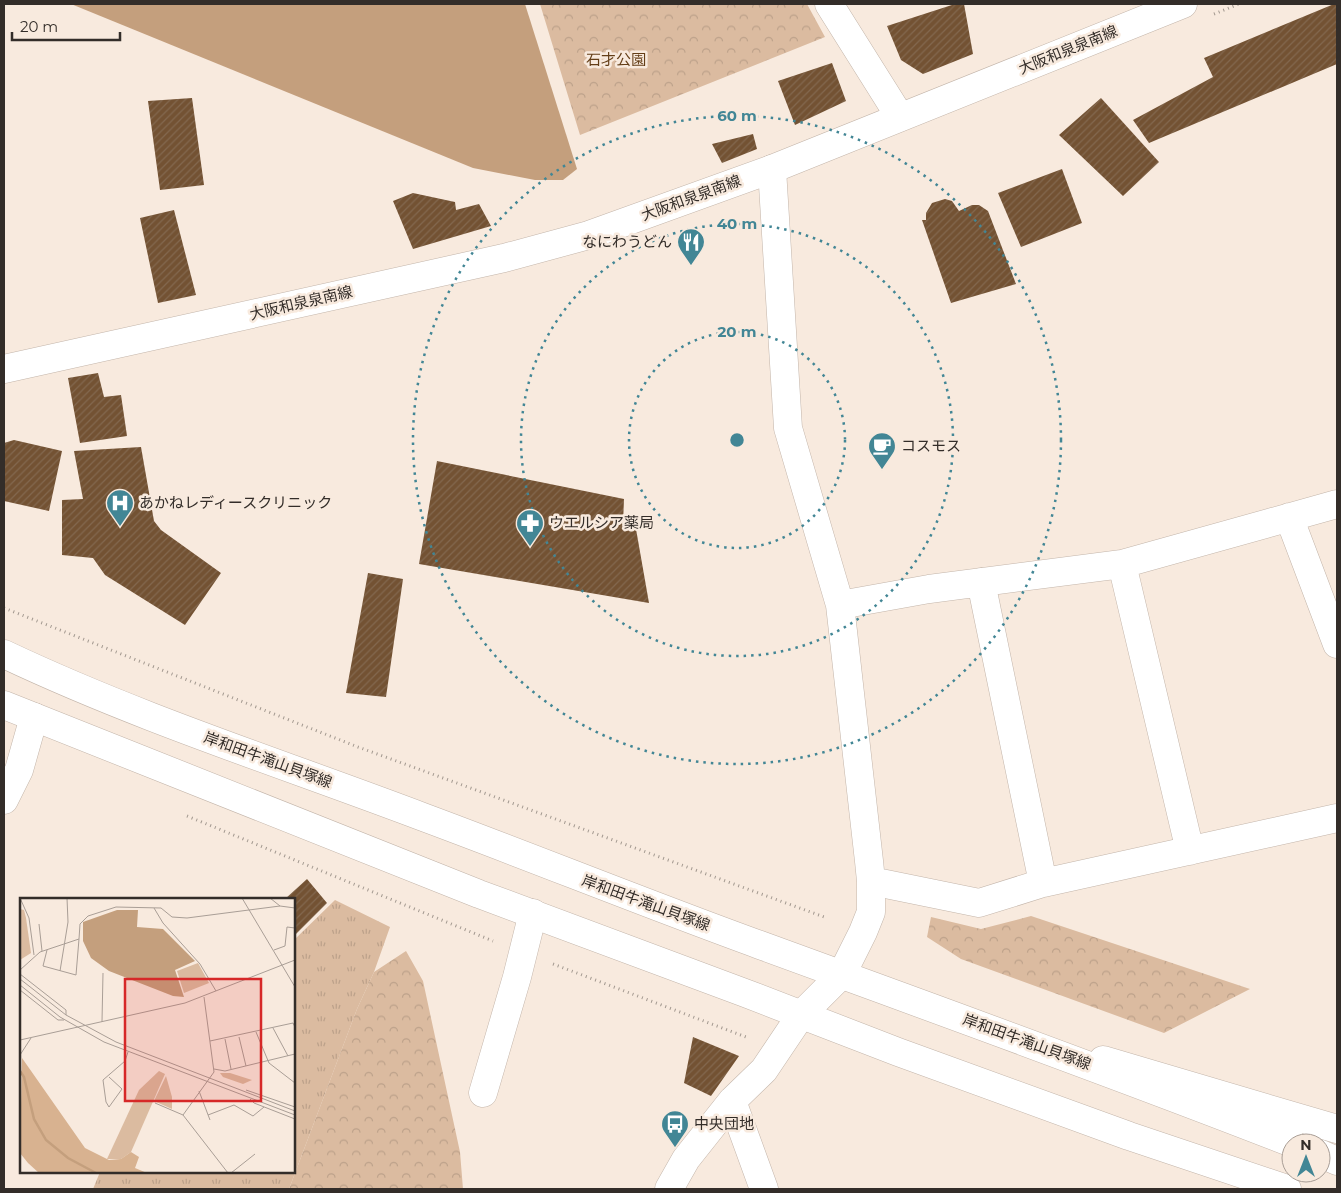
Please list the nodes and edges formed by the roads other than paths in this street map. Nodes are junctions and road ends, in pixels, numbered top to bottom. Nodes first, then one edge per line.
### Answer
1 (829, 4) edge
2 (1183, 4) edge
3 (900, 117) junction
4 (772, 170) junction
5 (4, 369) edge
6 (1337, 504) edge
7 (1289, 517) junction
8 (1122, 564) junction
9 (980, 582) junction
10 (840, 605) junction
11 (1337, 644) edge
12 (4, 654) edge
13 (4, 705) edge
14 (34, 717) junction
15 (4, 800) edge
16 (1337, 818) edge
17 (1190, 851) junction
18 (871, 881) junction
19 (1043, 883) junction
20 (533, 913) junction
21 (842, 974) junction
22 (801, 1015) junction
23 (982, 1026) junction
24 (483, 1092) dead end
25 (732, 1101) junction
26 (1337, 1129) edge
27 (1281, 1139) edge
28 (1240, 1180) edge
29 (669, 1189) edge
30 (764, 1189) edge
31 (1287, 1189) edge

1 - 3 main road
2 - 3 main road, 大阪和泉泉南線
3 - 4 main road, 大阪和泉泉南線
4 - 5 main road, 大阪和泉泉南線
4 - 10 main road
6 - 7 main road
7 - 8 main road
7 - 11 main road
8 - 9 main road
8 - 17 main road
9 - 10 main road
9 - 19 main road
10 - 18 main road
12 - 21 main road, 岸和田牛滝山貝塚線
13 - 14 main road
14 - 15 main road
14 - 20 main road
16 - 17 main road
17 - 19 main road
18 - 19 main road
18 - 21 main road
20 - 22 main road
20 - 24 main road
21 - 22 main road
21 - 23 main road, 岸和田牛滝山貝塚線
22 - 25 main road
22 - 28 main road
23 - 26 main road
23 - 27 main road, 岸和田牛滝山貝塚線
25 - 29 main road
25 - 30 main road
28 - 31 main road

